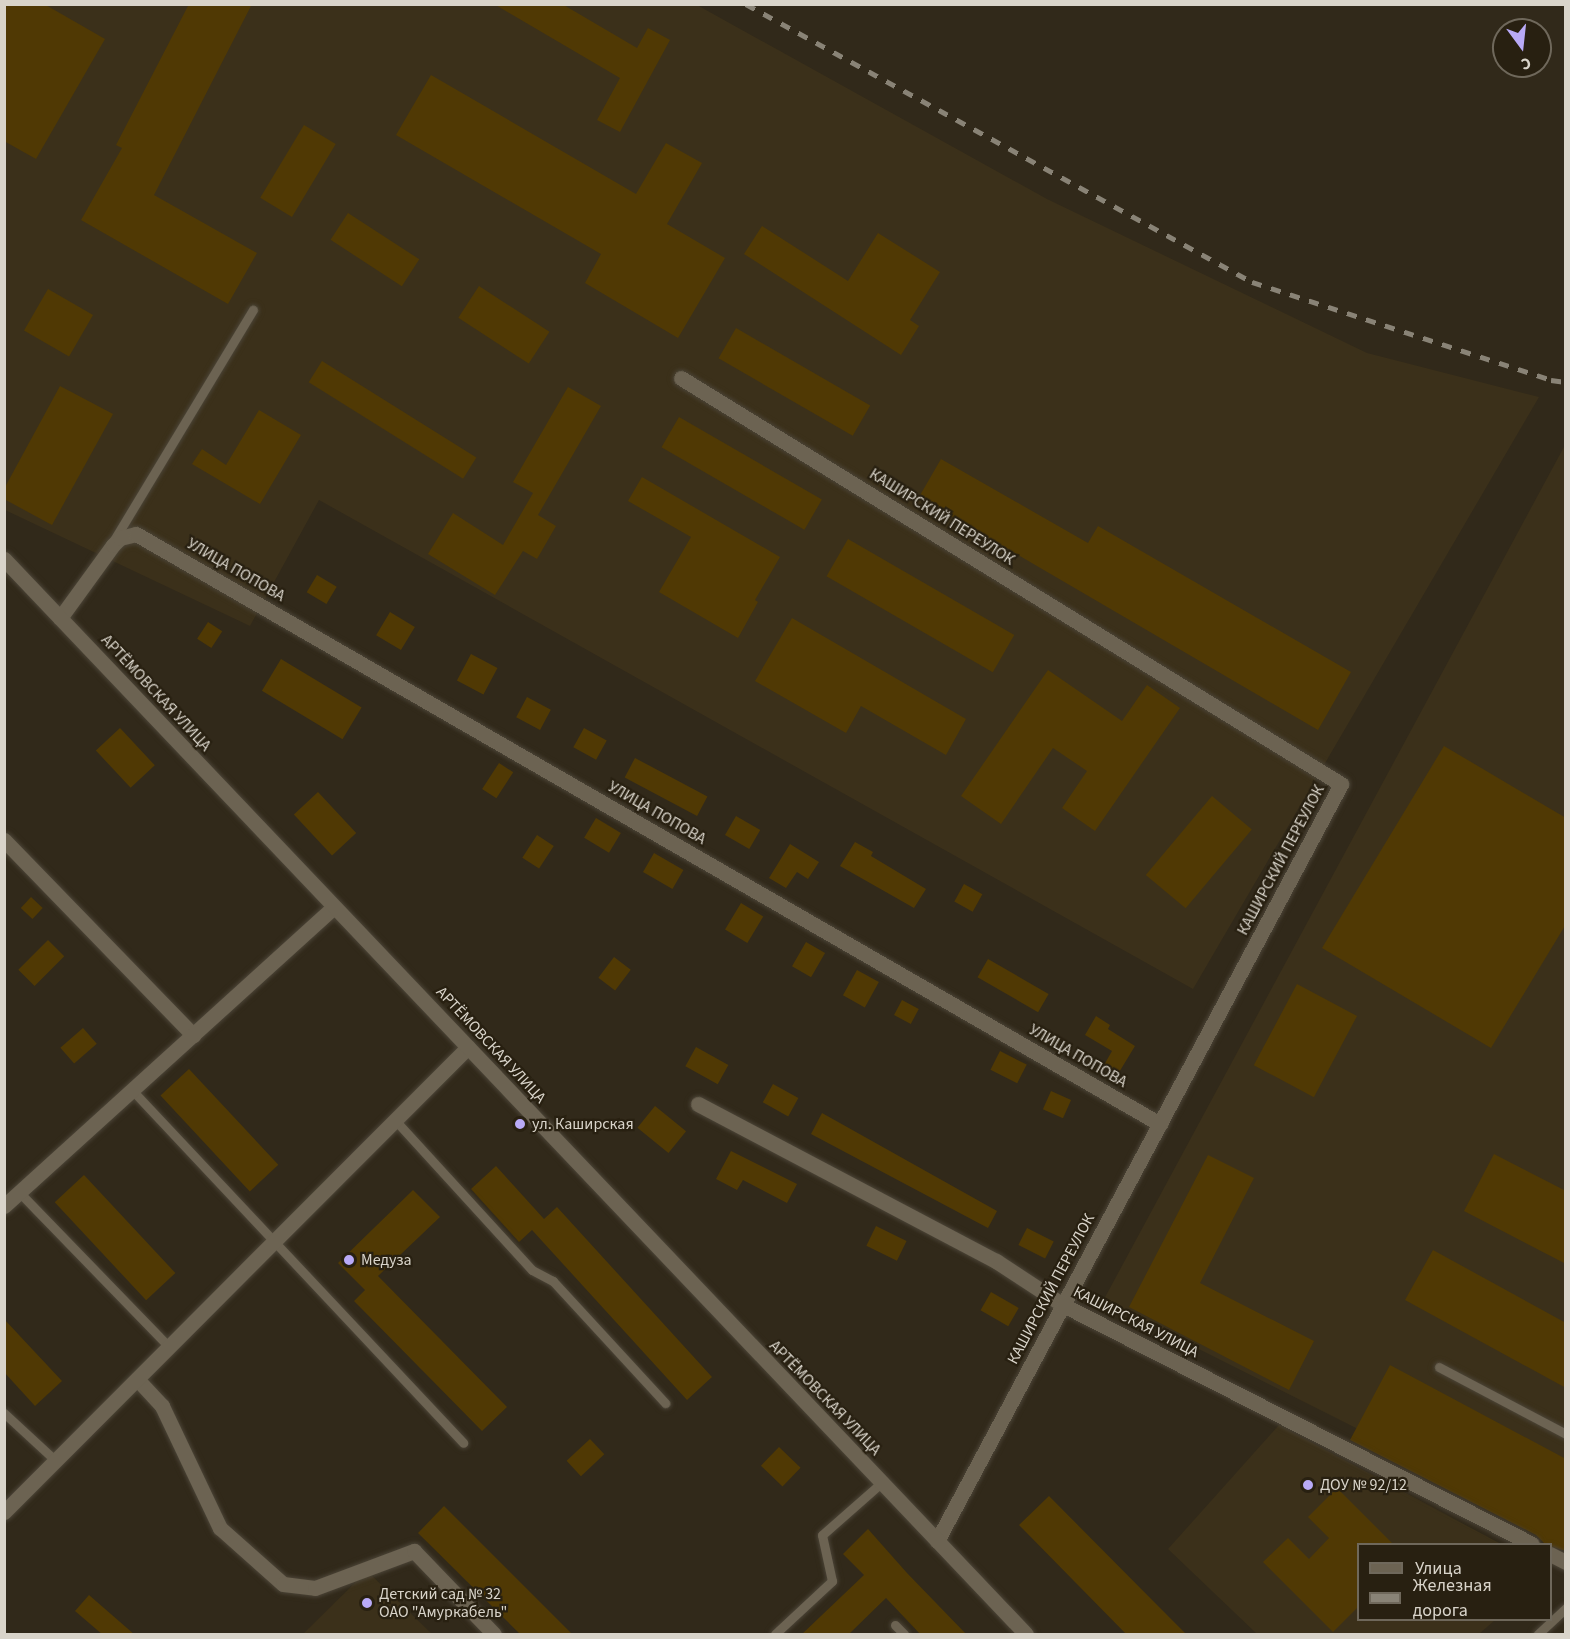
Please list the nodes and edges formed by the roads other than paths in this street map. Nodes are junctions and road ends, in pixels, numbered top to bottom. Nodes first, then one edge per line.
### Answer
1 (253, 310) dead end
2 (681, 378) dead end
3 (4, 559) edge
4 (100, 563) junction
5 (60, 618) junction
6 (4, 840) edge
7 (334, 906) junction
8 (193, 1035) junction
9 (468, 1047) junction
10 (132, 1090) junction
11 (698, 1104) dead end
12 (395, 1120) junction
13 (1160, 1124) junction
14 (20, 1192) junction
15 (4, 1206) edge
16 (274, 1242) junction
17 (1062, 1305) junction
18 (169, 1347) junction
19 (1438, 1367) dead end
20 (137, 1379) junction
21 (665, 1403) dead end
22 (4, 1413) edge
23 (1566, 1434) edge
24 (463, 1443) dead end
25 (56, 1461) junction
26 (881, 1483) junction
27 (4, 1512) edge
28 (937, 1541) junction
29 (1528, 1543) edge
30 (1552, 1555) edge
31 (1566, 1562) edge
32 (1566, 1608) edge
33 (895, 1625) dead end
34 (494, 1635) edge
35 (775, 1635) edge
36 (904, 1635) edge
37 (1026, 1635) edge
38 (1538, 1635) edge

1 - 4 lane
2 - 13 street, КАШИРСКИЙ ПЕРЕУЛОК
3 - 5 street, АРТЁМОВСКАЯ УЛИЦА
4 - 5 street
4 - 13 street, УЛИЦА ПОПОВА
5 - 7 street, АРТЁМОВСКАЯ УЛИЦА
6 - 8 street
7 - 8 street
7 - 9 street, АРТЁМОВСКАЯ УЛИЦА
8 - 10 street
9 - 12 street
9 - 26 street, АРТЁМОВСКАЯ УЛИЦА
10 - 14 street
10 - 16 lane
11 - 17 street, КАШИРСКАЯ УЛИЦА
12 - 16 street
12 - 21 lane
13 - 17 street, КАШИРСКИЙ ПЕРЕУЛОК
14 - 15 street
14 - 18 lane
16 - 18 street
16 - 24 lane
17 - 28 street, КАШИРСКИЙ ПЕРЕУЛОК
17 - 29 street, КАШИРСКАЯ УЛИЦА
18 - 20 street
19 - 23 lane
20 - 25 street
20 - 34 street
22 - 25 lane
25 - 27 street
26 - 28 street, АРТЁМОВСКАЯ УЛИЦА
26 - 35 lane
28 - 37 street, АРТЁМОВСКАЯ УЛИЦА
30 - 31 street
32 - 38 lane
33 - 36 lane

